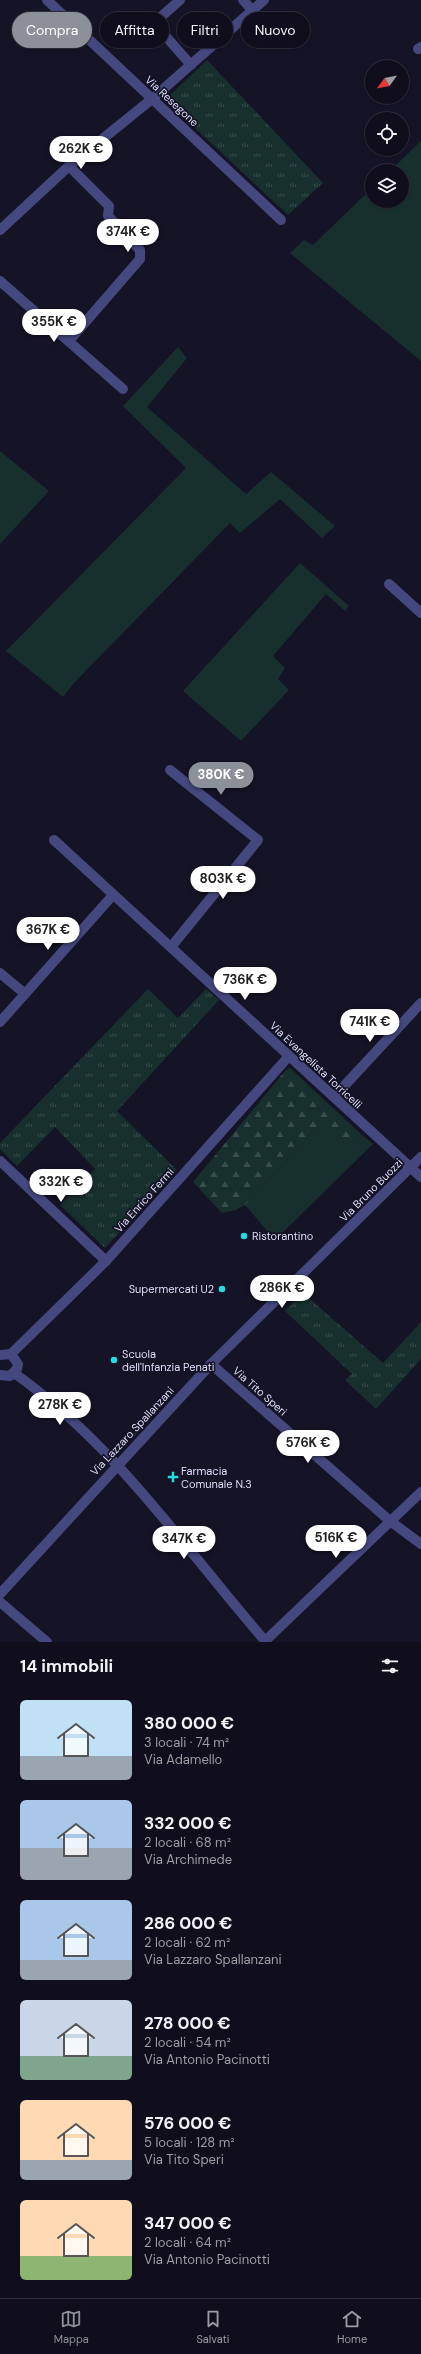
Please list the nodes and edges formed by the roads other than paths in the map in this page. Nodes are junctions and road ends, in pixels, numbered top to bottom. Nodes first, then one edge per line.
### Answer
1 (180, 0) edge
2 (243, 0) edge
3 (264, 0) edge
4 (49, 1) edge
5 (252, 10) junction
6 (191, 65) junction
7 (152, 99) junction
8 (69, 166) junction
9 (281, 220) dead end
10 (0, 230) edge
11 (0, 281) edge
12 (69, 342) junction
13 (123, 389) dead end
14 (389, 584) dead end
15 (421, 613) edge
16 (170, 770) dead end
17 (54, 840) dead end
18 (113, 895) junction
19 (171, 947) junction
20 (0, 973) edge
21 (24, 993) junction
22 (421, 1003) edge
23 (0, 1022) edge
24 (289, 1056) junction
25 (334, 1097) junction
26 (421, 1157) edge
27 (0, 1161) edge
28 (411, 1168) junction
29 (421, 1178) edge
30 (338, 1239) joint
31 (106, 1261) junction
32 (4, 1354) edge
33 (211, 1364) junction
34 (14, 1373) junction
35 (1, 1377) edge
36 (118, 1465) junction
37 (421, 1492) edge
38 (390, 1521) junction
39 (421, 1544) edge
40 (0, 1594) edge
41 (0, 1602) edge
42 (266, 1641) edge
43 (47, 1642) edge

1 - 6 street
2 - 5 street
3 - 5 street
4 - 7 street, Via Resegone
5 - 6 street
6 - 7 street
7 - 8 street
7 - 9 street, Via Resegone
8 - 10 street
8 - 12 street
11 - 12 street
12 - 13 street
14 - 15 street
16 - 19 street
17 - 18 street, Via Evangelista Torricelli
18 - 19 street, Via Evangelista Torricelli
18 - 21 street
19 - 24 street, Via Evangelista Torricelli
20 - 21 street
21 - 23 street
22 - 25 street
24 - 25 street, Via Evangelista Torricelli
24 - 31 street, Via Enrico Fermi
25 - 28 street, Via Evangelista Torricelli
26 - 28 street, Via Bruno Buozzi
27 - 31 street
28 - 29 street, Via Evangelista Torricelli
28 - 30 street, Via Bruno Buozzi
30 - 33 street, Via Lazzaro Spallanzani
31 - 32 street, Via Enrico Fermi
32 - 34 street
33 - 36 street, Via Lazzaro Spallanzani
33 - 38 street, Via Tito Speri
34 - 35 street
34 - 36 street
36 - 40 street, Via Lazzaro Spallanzani
36 - 42 street
37 - 38 street
38 - 39 street, Via Tito Speri
38 - 42 street
41 - 43 street

